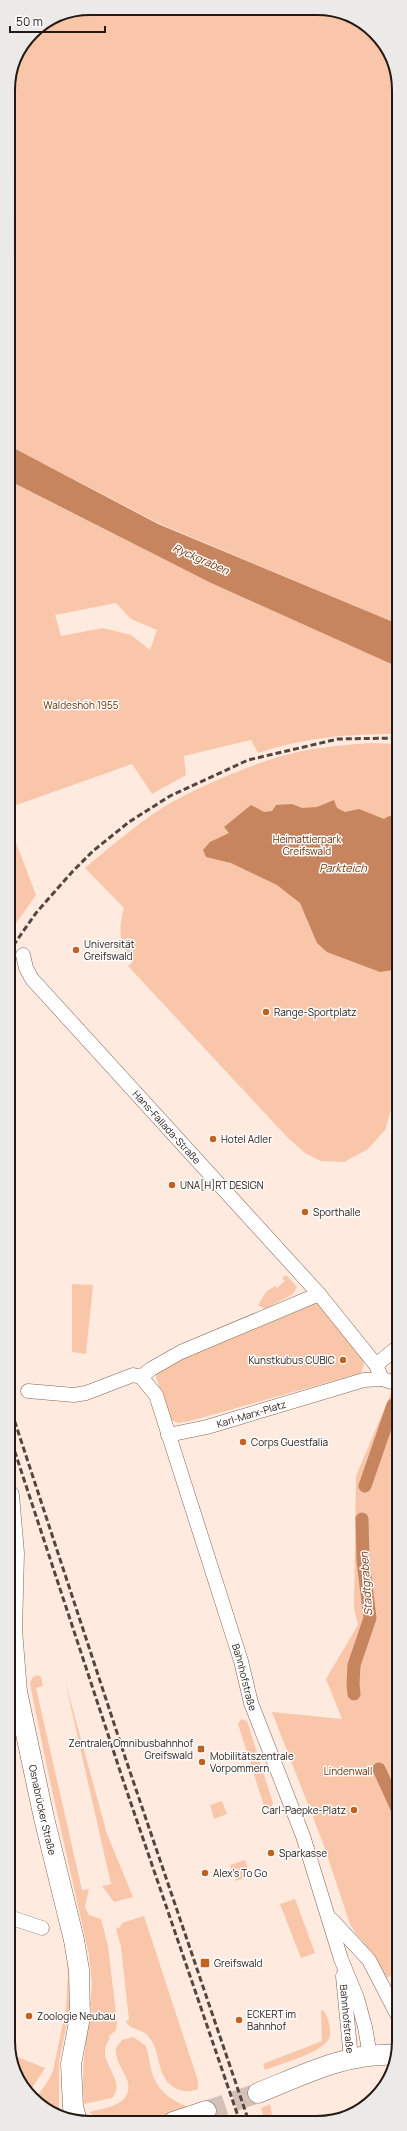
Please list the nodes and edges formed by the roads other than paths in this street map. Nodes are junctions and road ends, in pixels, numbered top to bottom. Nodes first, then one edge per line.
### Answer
1 (23, 955) dead end
2 (319, 1294) junction
3 (392, 1352) edge
4 (376, 1365) junction
5 (142, 1377) junction
6 (391, 1381) edge
7 (28, 1391) dead end
8 (168, 1435) junction
9 (15, 1687) edge
10 (329, 1916) junction
11 (15, 1919) edge
12 (42, 1928) dead end
13 (341, 1959) junction
14 (392, 2005) edge
15 (391, 2055) edge
16 (361, 2057) junction
17 (258, 2093) tunnel mouth
18 (206, 2111) tunnel mouth
19 (75, 2115) edge
20 (191, 2116) edge

1 - 2 street, Hans-Fallada-Straße
2 - 4 street, Karl-Marx-Platz
2 - 5 street
3 - 4 street
4 - 6 street, Karl-Marx-Platz
5 - 7 street
5 - 8 street
6 - 8 street, Karl-Marx-Platz
8 - 10 street, Bahnhofstraße
9 - 19 main road, Osnabrücker Straße
10 - 13 street, Bahnhofstraße
10 - 14 street, Bahnhofstraße
11 - 12 street
13 - 16 street, Bahnhofstraße
13 - 16 street, Bahnhofstraße
15 - 16 main road, Bahnhofstraße
16 - 17 main road
18 - 20 main road

